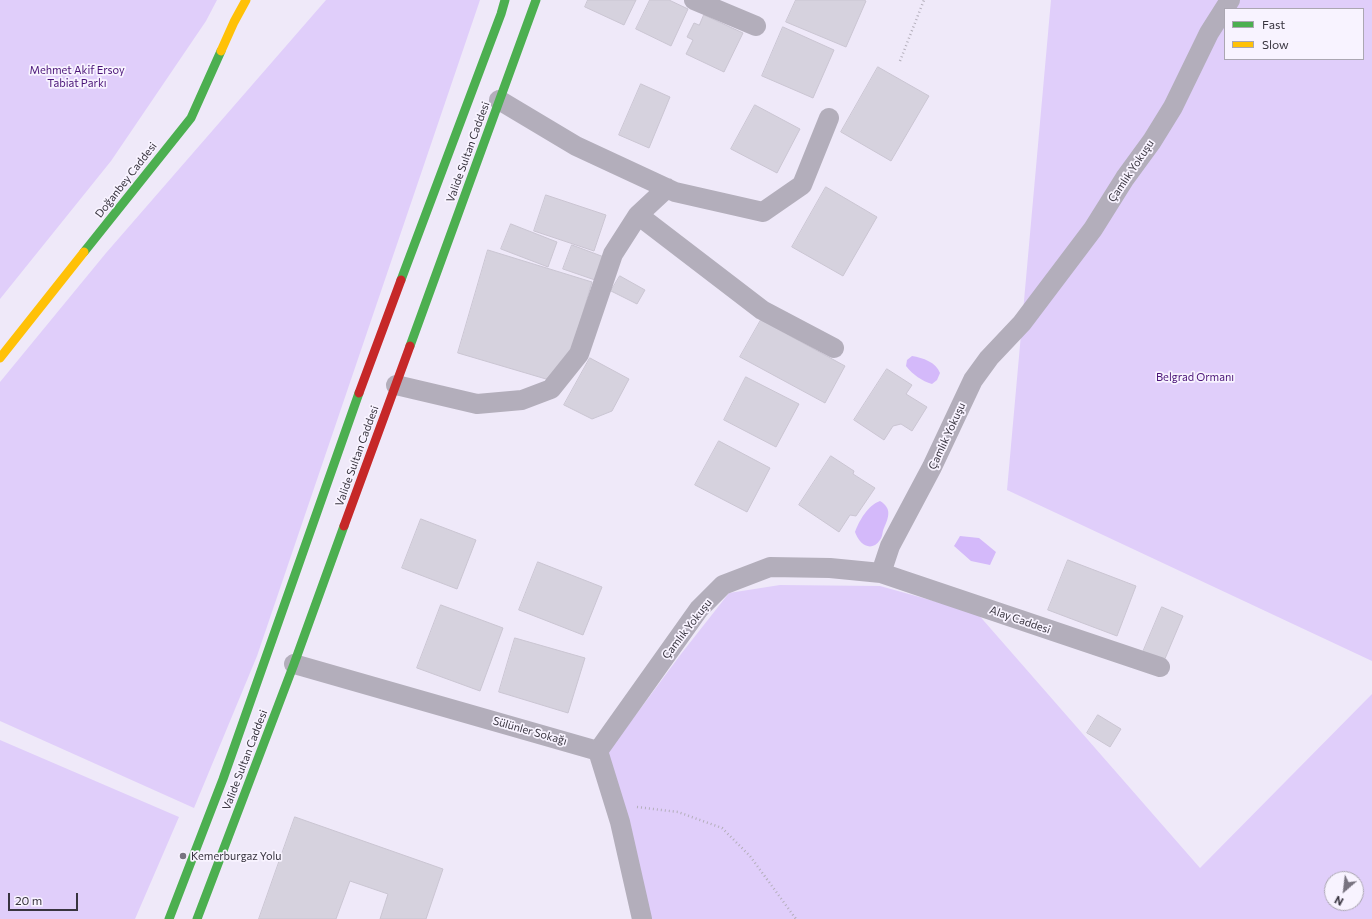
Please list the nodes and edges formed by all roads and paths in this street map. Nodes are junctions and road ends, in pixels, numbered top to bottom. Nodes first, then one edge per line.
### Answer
1 (246, 0) edge
2 (505, 0) edge
3 (536, 0) edge
4 (694, 0) edge
5 (924, 0) edge
6 (1224, 9) edge
7 (756, 26) dead end
8 (900, 61) dead end
9 (499, 100) junction
10 (829, 118) dead end
11 (667, 188) junction
12 (638, 215) junction
13 (834, 348) dead end
14 (0, 358) edge
15 (396, 385) junction
16 (881, 574) junction
17 (294, 664) junction
18 (1160, 667) dead end
19 (598, 751) junction
20 (615, 806) junction
21 (170, 919) edge
22 (197, 919) edge
23 (642, 919) edge
24 (796, 919) edge

1 - 14 main road, Doğanbey Caddesi
2 - 21 main road, Valide Sultan Caddesi
3 - 9 main road, Valide Sultan Caddesi
4 - 7 street
5 - 8 path
6 - 16 street, Çamlık Yokuşu
9 - 11 street
9 - 15 main road, Valide Sultan Caddesi
10 - 11 street
11 - 12 street
12 - 13 street
12 - 15 street
15 - 17 main road, Valide Sultan Caddesi
16 - 18 street, Alay Caddesi
16 - 19 street, Çamlık Yokuşu
17 - 19 street, Sülünler Sokağı
17 - 22 main road, Valide Sultan Caddesi
19 - 20 street
20 - 23 street
20 - 24 path

